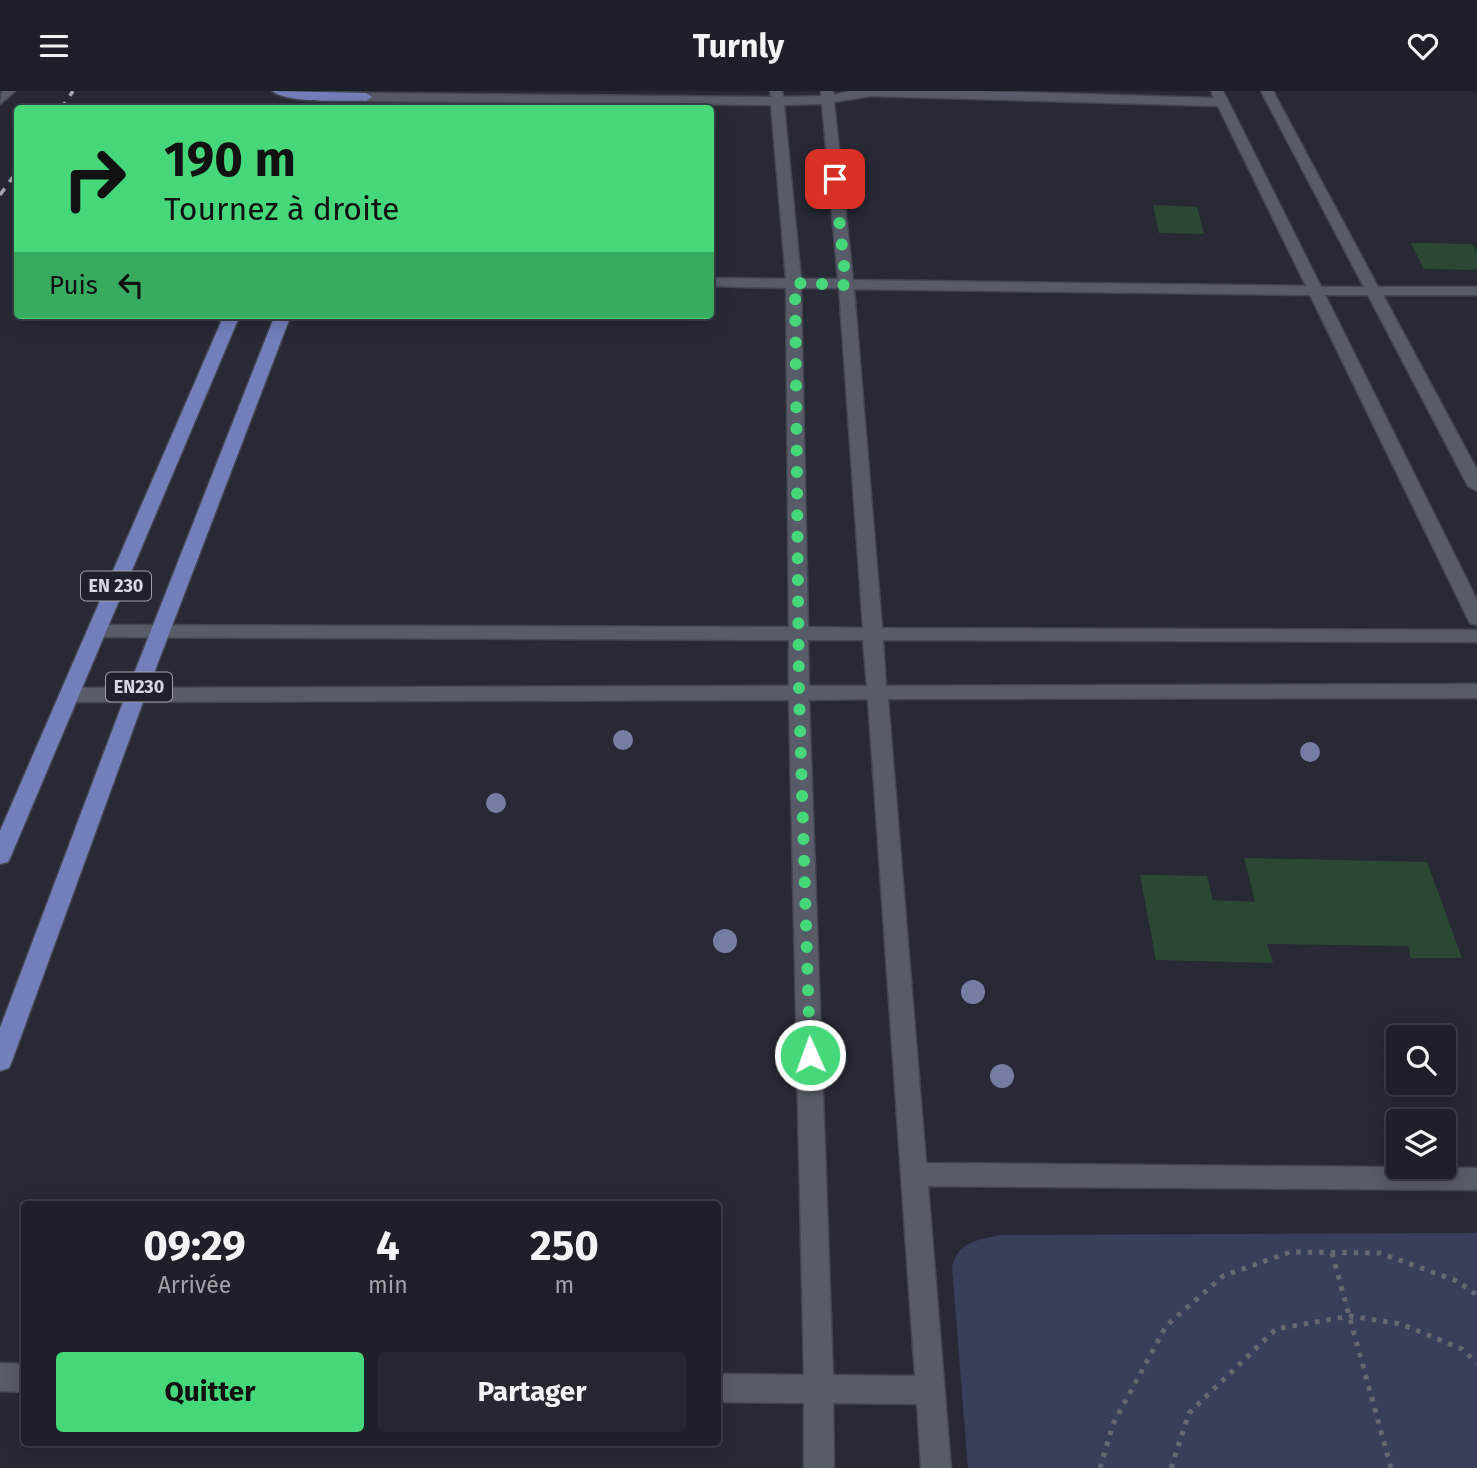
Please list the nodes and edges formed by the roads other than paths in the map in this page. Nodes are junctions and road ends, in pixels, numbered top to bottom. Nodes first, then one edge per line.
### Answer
1 (9, 91) edge
2 (278, 91) edge
3 (1266, 91) edge
4 (861, 92) edge
5 (827, 95) edge
6 (777, 96) edge
7 (1220, 97) edge
8 (311, 99) edge
9 (365, 99) edge
10 (0, 100) edge
11 (714, 282) edge
12 (795, 283) junction
13 (846, 285) junction
14 (1372, 291) junction
15 (1477, 291) edge
16 (1316, 292) junction
17 (230, 319) edge
18 (281, 319) edge
19 (1477, 487) edge
20 (1477, 619) edge
21 (97, 631) junction
22 (162, 631) junction
23 (799, 632) junction
24 (871, 633) junction
25 (1477, 636) edge
26 (1477, 691) edge
27 (799, 693) junction
28 (875, 693) junction
29 (136, 694) junction
30 (69, 695) junction
31 (0, 856) edge
32 (0, 1061) edge
33 (914, 1174) junction
34 (1477, 1178) edge
35 (0, 1377) edge
36 (21, 1378) edge
37 (721, 1388) edge
38 (819, 1390) junction
39 (930, 1390) junction
40 (819, 1468) edge
41 (936, 1468) edge

1 - 10 street
2 - 8 main road
3 - 14 street
4 - 5 street
4 - 7 street
5 - 6 street
5 - 13 street
6 - 9 street
6 - 12 street
7 - 16 street
8 - 9 main road
11 - 12 street
12 - 13 street
12 - 23 street
13 - 16 street
13 - 24 street
14 - 15 street
14 - 16 street
14 - 19 street
16 - 20 street
17 - 21 main road, EN 230
18 - 22 main road, EN230
21 - 22 street
21 - 30 main road, EN 230
22 - 23 street
22 - 29 main road, EN230
23 - 24 street
23 - 27 street
24 - 25 street
24 - 28 street
26 - 28 street
27 - 28 street
27 - 29 street
27 - 38 street
28 - 33 street
29 - 30 street
29 - 32 main road, EN230
30 - 31 main road, EN 230
33 - 34 street
33 - 39 street
35 - 36 street
37 - 38 street
38 - 39 street
38 - 40 street
39 - 41 street

